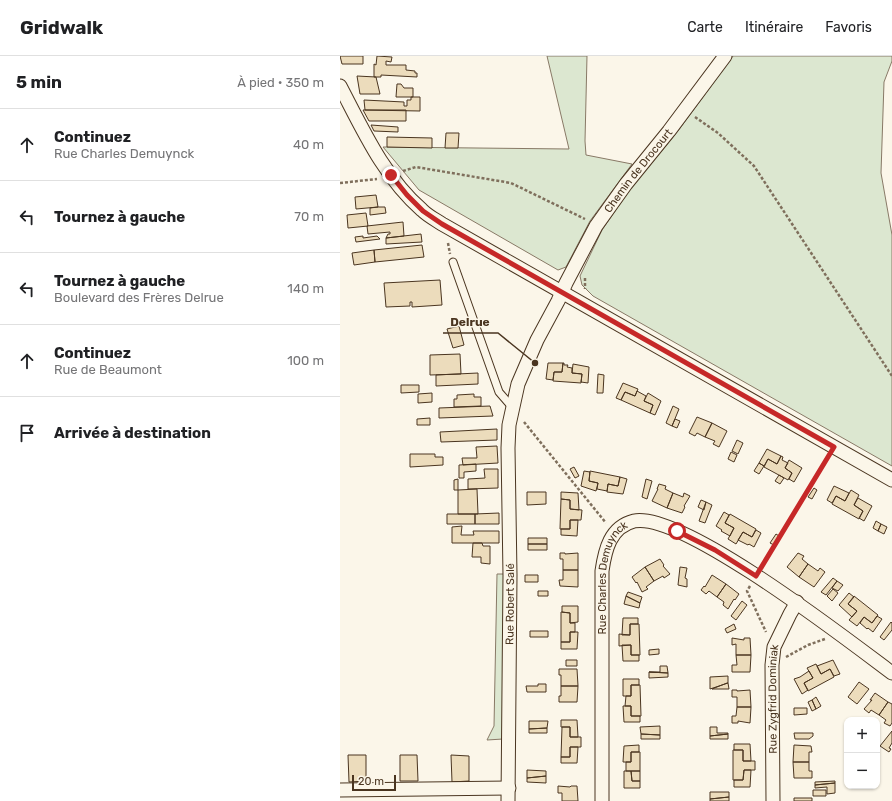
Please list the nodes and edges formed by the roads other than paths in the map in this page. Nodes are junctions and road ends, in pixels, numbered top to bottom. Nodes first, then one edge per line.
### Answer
1 (725, 56) edge
2 (340, 86) edge
3 (453, 262) dead end
4 (562, 293) junction
5 (512, 407) junction
6 (892, 480) edge
7 (797, 602) junction
8 (892, 673) edge
9 (340, 790) edge
10 (450, 795) edge
11 (509, 795) edge
12 (602, 801) edge
13 (773, 801) edge

1 - 4 street, Chemin de Drocourt
2 - 4 street
3 - 5 lane
4 - 5 street, Rue Robert Salé
4 - 6 street
5 - 11 street, Rue Robert Salé
7 - 8 street, Rue Charles Demuynck
7 - 12 street, Rue Charles Demuynck
7 - 13 street, Rue Zygfrid Dominiak
9 - 10 street
10 - 11 street

